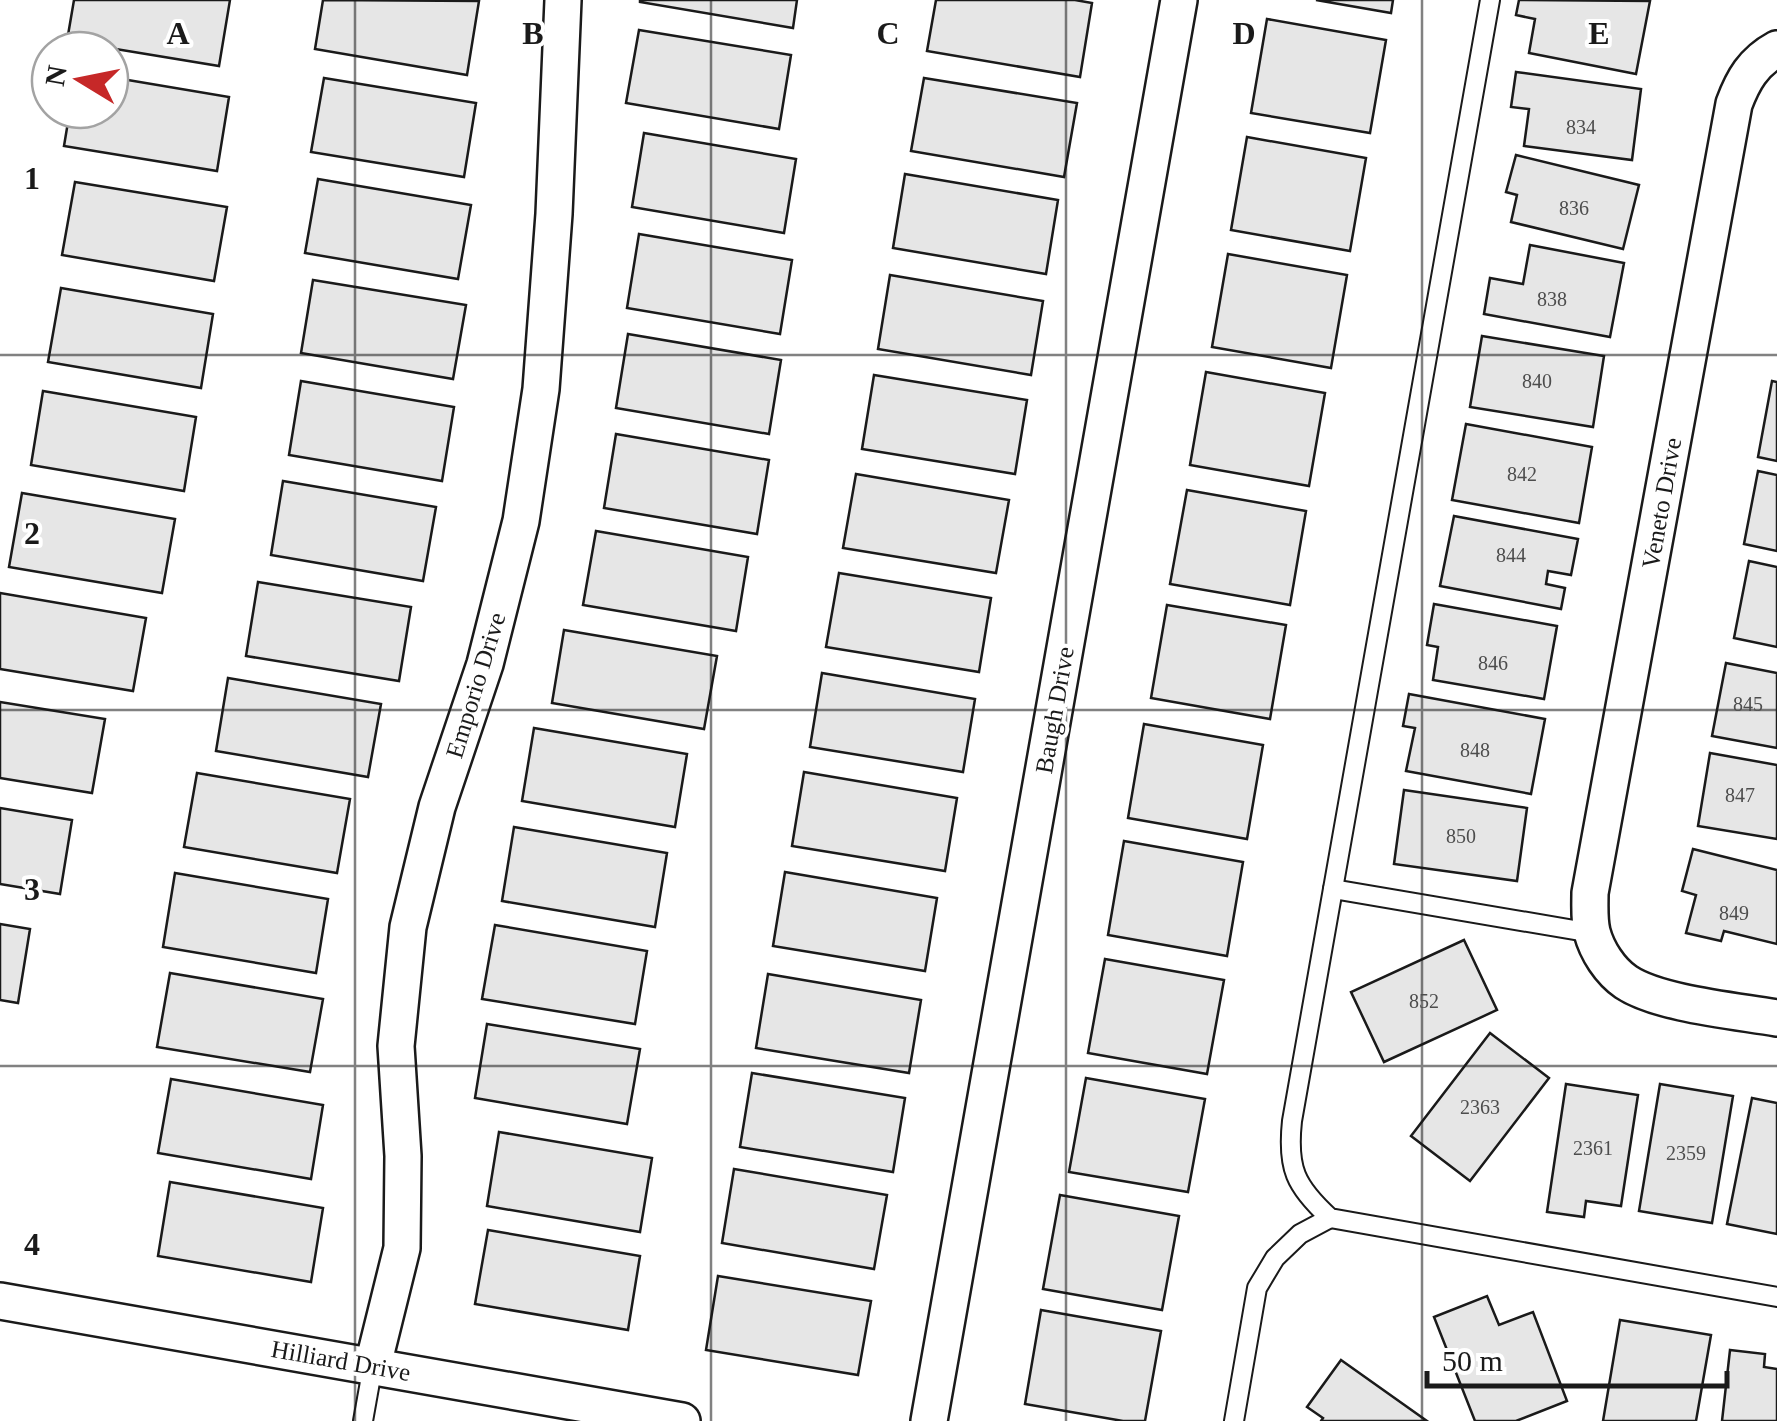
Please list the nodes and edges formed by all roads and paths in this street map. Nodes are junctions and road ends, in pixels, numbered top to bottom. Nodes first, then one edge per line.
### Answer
1 (563, 0) edge
2 (1179, 0) edge
3 (1490, 0) edge
4 (1770, 53) edge
5 (1333, 888) junction
6 (1598, 945) junction
7 (1777, 1018) edge
8 (1330, 1218) junction
9 (1777, 1297) edge
10 (0, 1301) edge
11 (373, 1365) junction
12 (363, 1421) edge
13 (682, 1421) edge
14 (929, 1421) edge
15 (1234, 1421) edge

1 - 11 street, Emporio Drive
2 - 14 street, Baugh Drive
3 - 5 lane
4 - 6 street, Veneto Drive
5 - 6 lane
5 - 8 lane
6 - 7 street
8 - 9 lane
8 - 15 lane
10 - 11 street, Hilliard Drive
11 - 12 lane
11 - 13 street, Hilliard Drive

